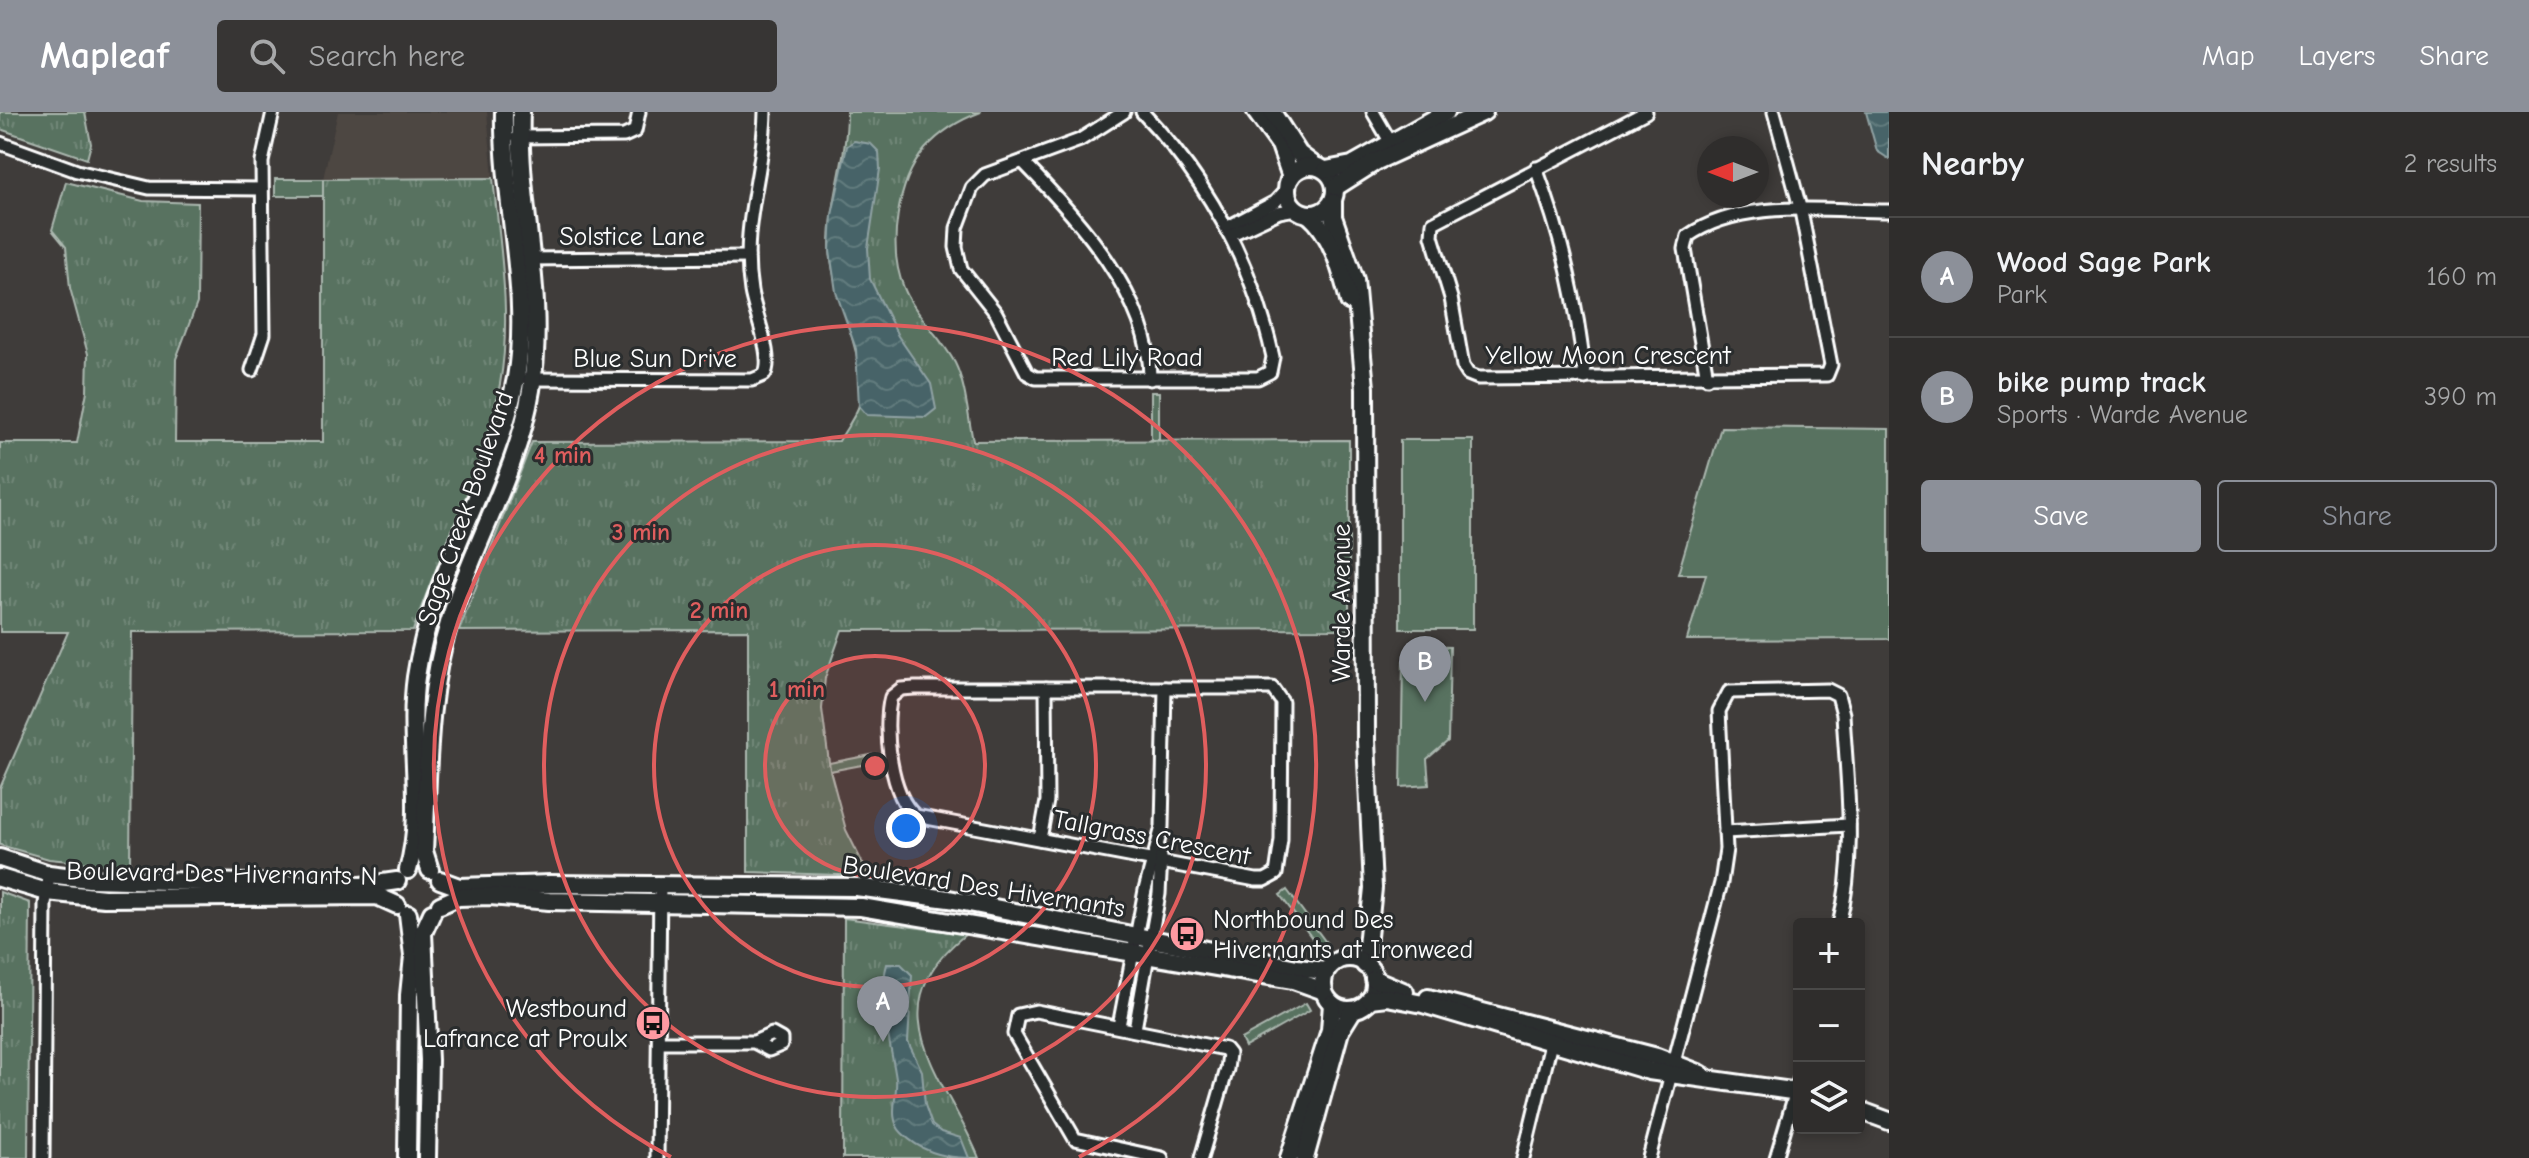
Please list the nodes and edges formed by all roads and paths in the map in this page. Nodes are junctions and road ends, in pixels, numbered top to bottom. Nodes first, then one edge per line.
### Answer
1 (273, 112) edge
2 (504, 112) edge
3 (521, 112) edge
4 (639, 112) edge
5 (765, 112) edge
6 (1124, 112) edge
7 (1142, 112) edge
8 (1256, 112) edge
9 (1272, 112) edge
10 (1373, 112) edge
11 (1446, 112) edge
12 (1484, 112) edge
13 (1646, 112) edge
14 (1774, 112) edge
15 (512, 137) junction
16 (0, 143) edge
17 (1391, 143) junction
18 (1023, 162) junction
19 (1320, 168) junction
20 (1536, 168) junction
21 (1289, 183) junction
22 (262, 189) junction
23 (1334, 195) junction
24 (1801, 211) junction
25 (1889, 211) edge
26 (1302, 212) junction
27 (1230, 231) junction
28 (748, 257) junction
29 (516, 259) junction
30 (533, 259) junction
31 (1359, 328) junction
32 (252, 370) dead end
33 (1585, 378) junction
34 (1707, 378) junction
35 (524, 379) junction
36 (1150, 379) junction
37 (1046, 688) junction
38 (1165, 688) junction
39 (1849, 825) junction
40 (1725, 832) junction
41 (1040, 839) junction
42 (0, 858) edge
43 (1157, 861) junction
44 (49, 874) junction
45 (435, 875) junction
46 (402, 876) junction
47 (1370, 877) junction
48 (0, 878) edge
49 (660, 884) junction
50 (47, 892) junction
51 (659, 902) junction
52 (436, 909) junction
53 (402, 910) junction
54 (1840, 918) edge
55 (1144, 936) junction
56 (1140, 955) junction
57 (1345, 959) junction
58 (1326, 971) junction
59 (1370, 972) junction
60 (1328, 998) junction
61 (1370, 999) junction
62 (1353, 1010) junction
63 (1119, 1026) junction
64 (1135, 1029) junction
65 (659, 1042) junction
66 (754, 1042) dead end
67 (1551, 1043) junction
68 (1671, 1068) junction
69 (1793, 1087) edge
70 (1793, 1104) edge
71 (1865, 1112) edge
72 (1889, 1121) edge
73 (43, 1158) edge
74 (407, 1158) edge
75 (427, 1158) edge
76 (657, 1158) edge
77 (1162, 1158) edge
78 (1201, 1158) edge
79 (1289, 1158) edge
80 (1305, 1158) edge
81 (1523, 1158) edge
82 (1649, 1158) edge
83 (1776, 1158) edge

1 - 22 street
2 - 15 street, Sage Creek Boulevard
3 - 15 street, Sage Creek Boulevard
4 - 15 street
5 - 28 street, Blue Sun Drive
6 - 18 street, Red Lily Road
7 - 27 street, Red Lily Road
8 - 21 street
9 - 19 street
10 - 17 street
11 - 17 street
12 - 23 street
13 - 20 street, Yellow Moon Crescent
14 - 24 street, Yellow Moon Crescent
15 - 29 street, Sage Creek Boulevard
15 - 30 street, Sage Creek Boulevard
16 - 22 street
17 - 19 street
18 - 36 street
18 - 36 street, Red Lily Road
19 - 21 street
19 - 23 street
20 - 33 street
20 - 33 street, Yellow Moon Crescent
21 - 26 street
21 - 27 street
22 - 32 street
23 - 26 street
23 - 31 street, Warde Avenue
24 - 25 street
24 - 34 street
24 - 34 street, Yellow Moon Crescent
26 - 27 street
26 - 31 street, Warde Avenue
27 - 36 street, Red Lily Road
28 - 30 street, Solstice Lane
28 - 35 street, Blue Sun Drive
29 - 30 street, Solstice Lane
29 - 35 street, Sage Creek Boulevard
30 - 35 street, Sage Creek Boulevard
31 - 47 street, Warde Avenue
33 - 34 street, Yellow Moon Crescent
35 - 45 street, Sage Creek Boulevard
35 - 46 street, Sage Creek Boulevard
37 - 38 street, Tallgrass Crescent
37 - 41 street
37 - 41 street, Tallgrass Crescent
38 - 43 street
38 - 43 street, Tallgrass Crescent
39 - 40 street
39 - 40 street
39 - 54 street
40 - 68 street
41 - 43 street, Tallgrass Crescent
42 - 44 street, Boulevard Des Hivernants N
43 - 55 street
44 - 46 street, Boulevard Des Hivernants N
44 - 50 street
45 - 46 street
45 - 49 street, Boulevard Des Hivernants
45 - 52 street
46 - 53 street
47 - 57 street, Warde Avenue
47 - 59 street, Warde Avenue
48 - 50 street, Boulevard Des Hivernants N
49 - 51 street
49 - 55 street, Boulevard Des Hivernants
50 - 53 street, Boulevard Des Hivernants N
50 - 73 street
51 - 52 street, Boulevard Des Hivernants
51 - 56 street, Boulevard Des Hivernants
51 - 65 street
52 - 53 street
52 - 75 street
53 - 74 street
55 - 56 street
55 - 58 street, Boulevard Des Hivernants
56 - 60 street, Boulevard Des Hivernants
56 - 63 street
56 - 64 street
57 - 58 street
57 - 59 street
58 - 60 street
59 - 61 street
59 - 68 street
60 - 62 street
60 - 79 street
61 - 62 street
61 - 67 street
62 - 80 street
63 - 64 street
63 - 77 street
64 - 78 street
65 - 66 street
65 - 76 street
67 - 68 street
67 - 81 street
68 - 69 street
68 - 82 street
70 - 83 street
71 - 72 street

